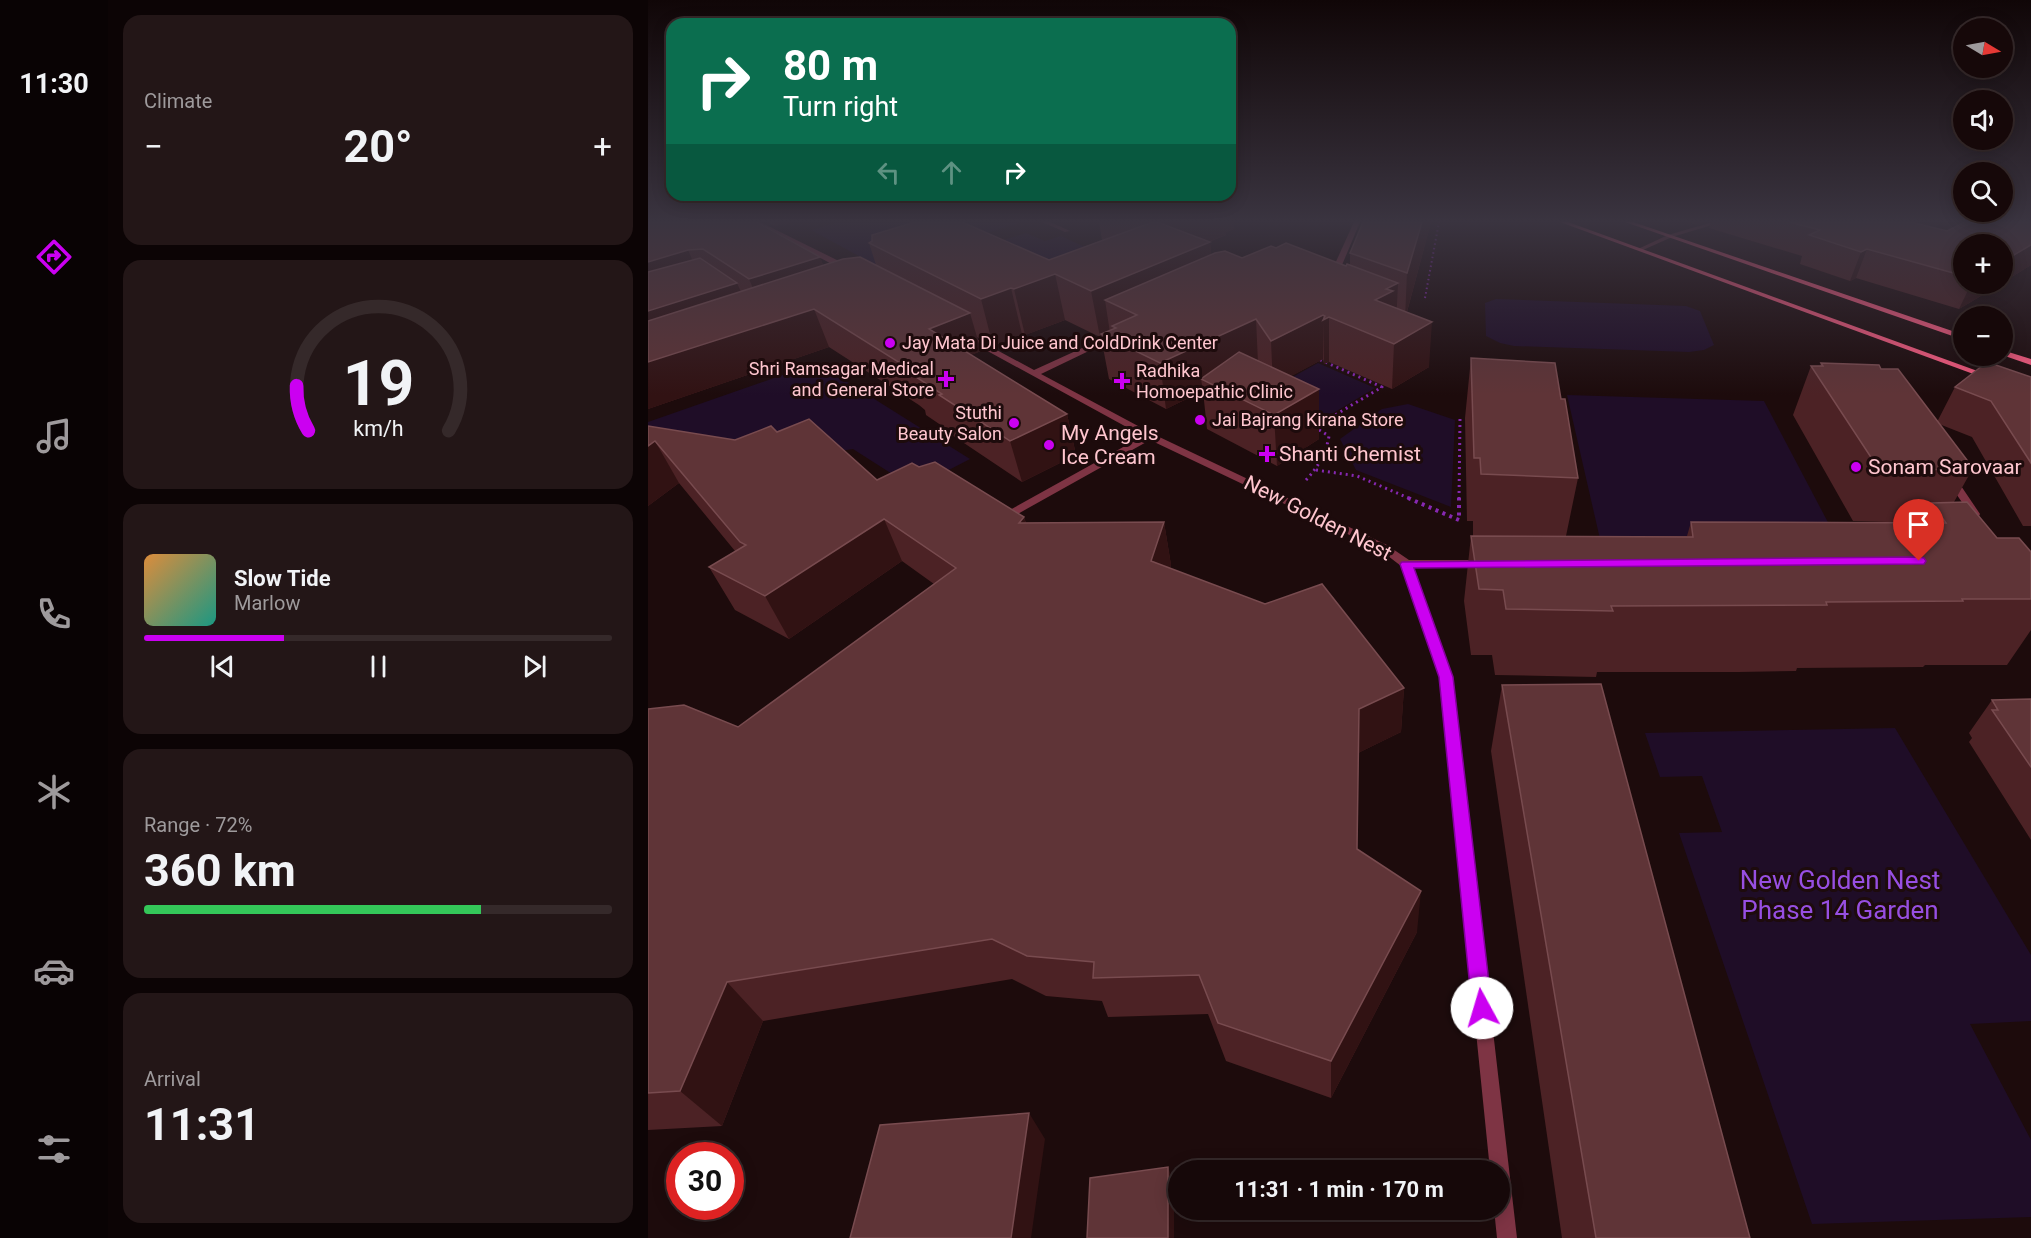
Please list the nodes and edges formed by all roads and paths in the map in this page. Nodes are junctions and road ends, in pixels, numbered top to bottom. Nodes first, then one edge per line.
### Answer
1 (1428, 280) edge
2 (1725, 280) edge
3 (1795, 280) edge
4 (1425, 298) dead end
5 (956, 332) edge
6 (1123, 333) edge
7 (1953, 335) edge
8 (2013, 356) edge
9 (2031, 362) edge
10 (1033, 374) junction
11 (2001, 381) edge
12 (1460, 419) dead end
13 (1315, 427) junction
14 (1150, 436) junction
15 (1317, 470) junction
16 (1947, 473) edge
17 (1300, 486) dead end
18 (994, 512) edge
19 (1980, 521) edge
20 (1406, 564) junction
21 (1498, 564) edge
22 (1499, 1160) edge
23 (1505, 1220) edge
24 (1507, 1238) edge

1 - 4 path
2 - 11 main road
3 - 7 main road
5 - 10 street, New Golden Nest
6 - 10 street
8 - 9 main road
10 - 14 street, New Golden Nest
12 - 15 path
13 - 13 path
13 - 15 path
14 - 18 street
14 - 20 street, New Golden Nest
15 - 17 path
16 - 19 street
20 - 21 street
20 - 22 street, New Golden Nest
23 - 24 street, New Golden Nest

